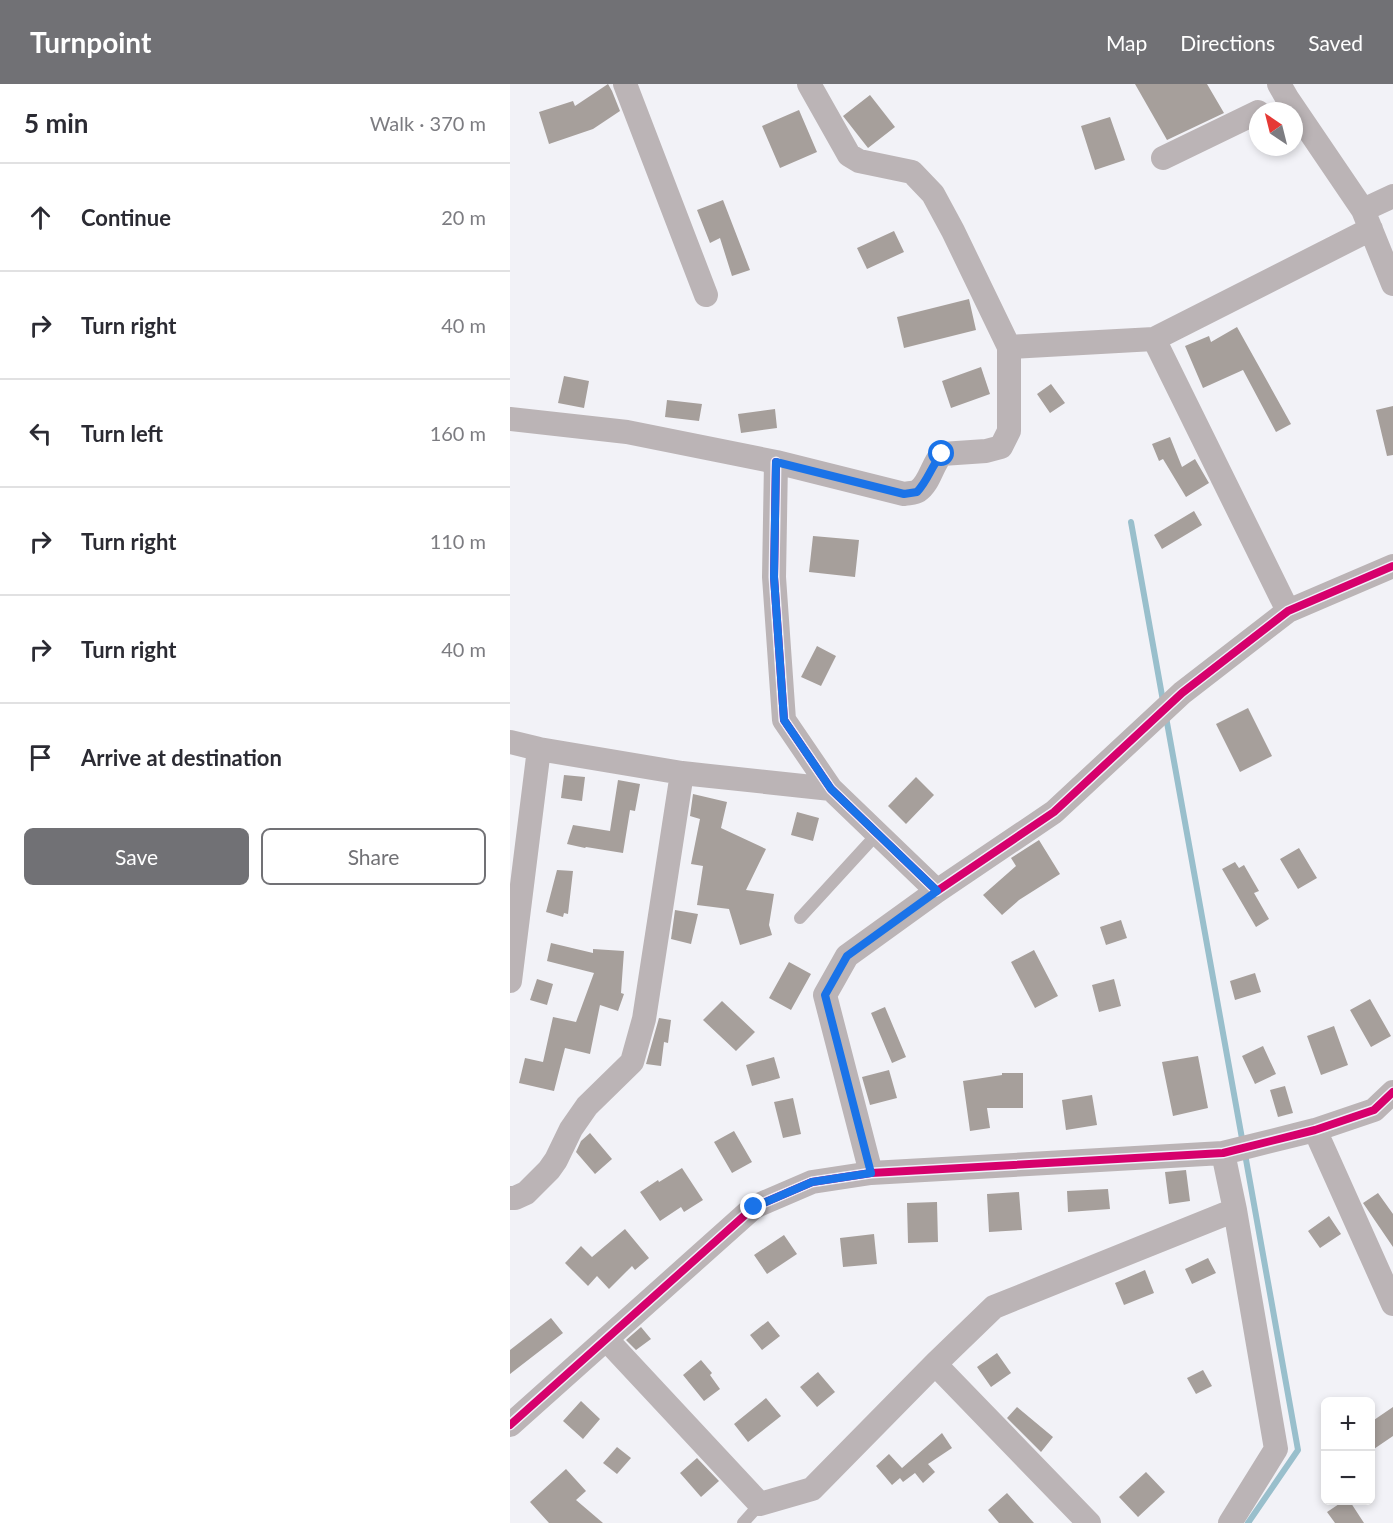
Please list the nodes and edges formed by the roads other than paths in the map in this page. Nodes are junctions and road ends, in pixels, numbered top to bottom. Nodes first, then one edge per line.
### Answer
1 (625, 84) edge
2 (809, 84) edge
3 (1283, 91) edge
4 (1270, 102) edge
5 (1249, 117) edge
6 (1163, 158) dead end
7 (1393, 196) edge
8 (1367, 220) junction
9 (1393, 284) edge
10 (706, 295) dead end
11 (1154, 339) junction
12 (1009, 347) junction
13 (510, 419) edge
14 (776, 462) junction
15 (1393, 566) edge
16 (1288, 611) junction
17 (510, 742) edge
18 (539, 749) junction
19 (682, 773) junction
20 (831, 789) junction
21 (877, 834) junction
22 (937, 891) junction
23 (800, 918) dead end
24 (513, 932) edge
25 (510, 981) edge
26 (1393, 1092) edge
27 (1315, 1130) junction
28 (1239, 1149) junction
29 (871, 1173) junction
30 (510, 1198) edge
31 (1235, 1210) junction
32 (1393, 1304) edge
33 (606, 1340) junction
34 (935, 1364) junction
35 (510, 1425) edge
36 (760, 1504) junction
37 (743, 1523) edge
38 (1089, 1523) edge
39 (1230, 1523) edge

1 - 10 street
2 - 12 street
3 - 4 street
3 - 8 street
5 - 6 street
7 - 8 street
8 - 9 street
8 - 11 street
11 - 12 street
11 - 16 street
12 - 14 street
13 - 14 street
14 - 20 street
15 - 16 street
16 - 22 street
17 - 18 street
18 - 19 street
18 - 24 street
19 - 20 street
19 - 30 street
20 - 21 street
21 - 22 street
21 - 23 lane
22 - 29 street
24 - 25 street
26 - 27 street
27 - 28 street
27 - 32 street
28 - 29 street
28 - 31 street
29 - 33 street
31 - 34 street
31 - 39 street
33 - 35 street
33 - 36 street
34 - 36 street
34 - 38 street
36 - 37 lane

